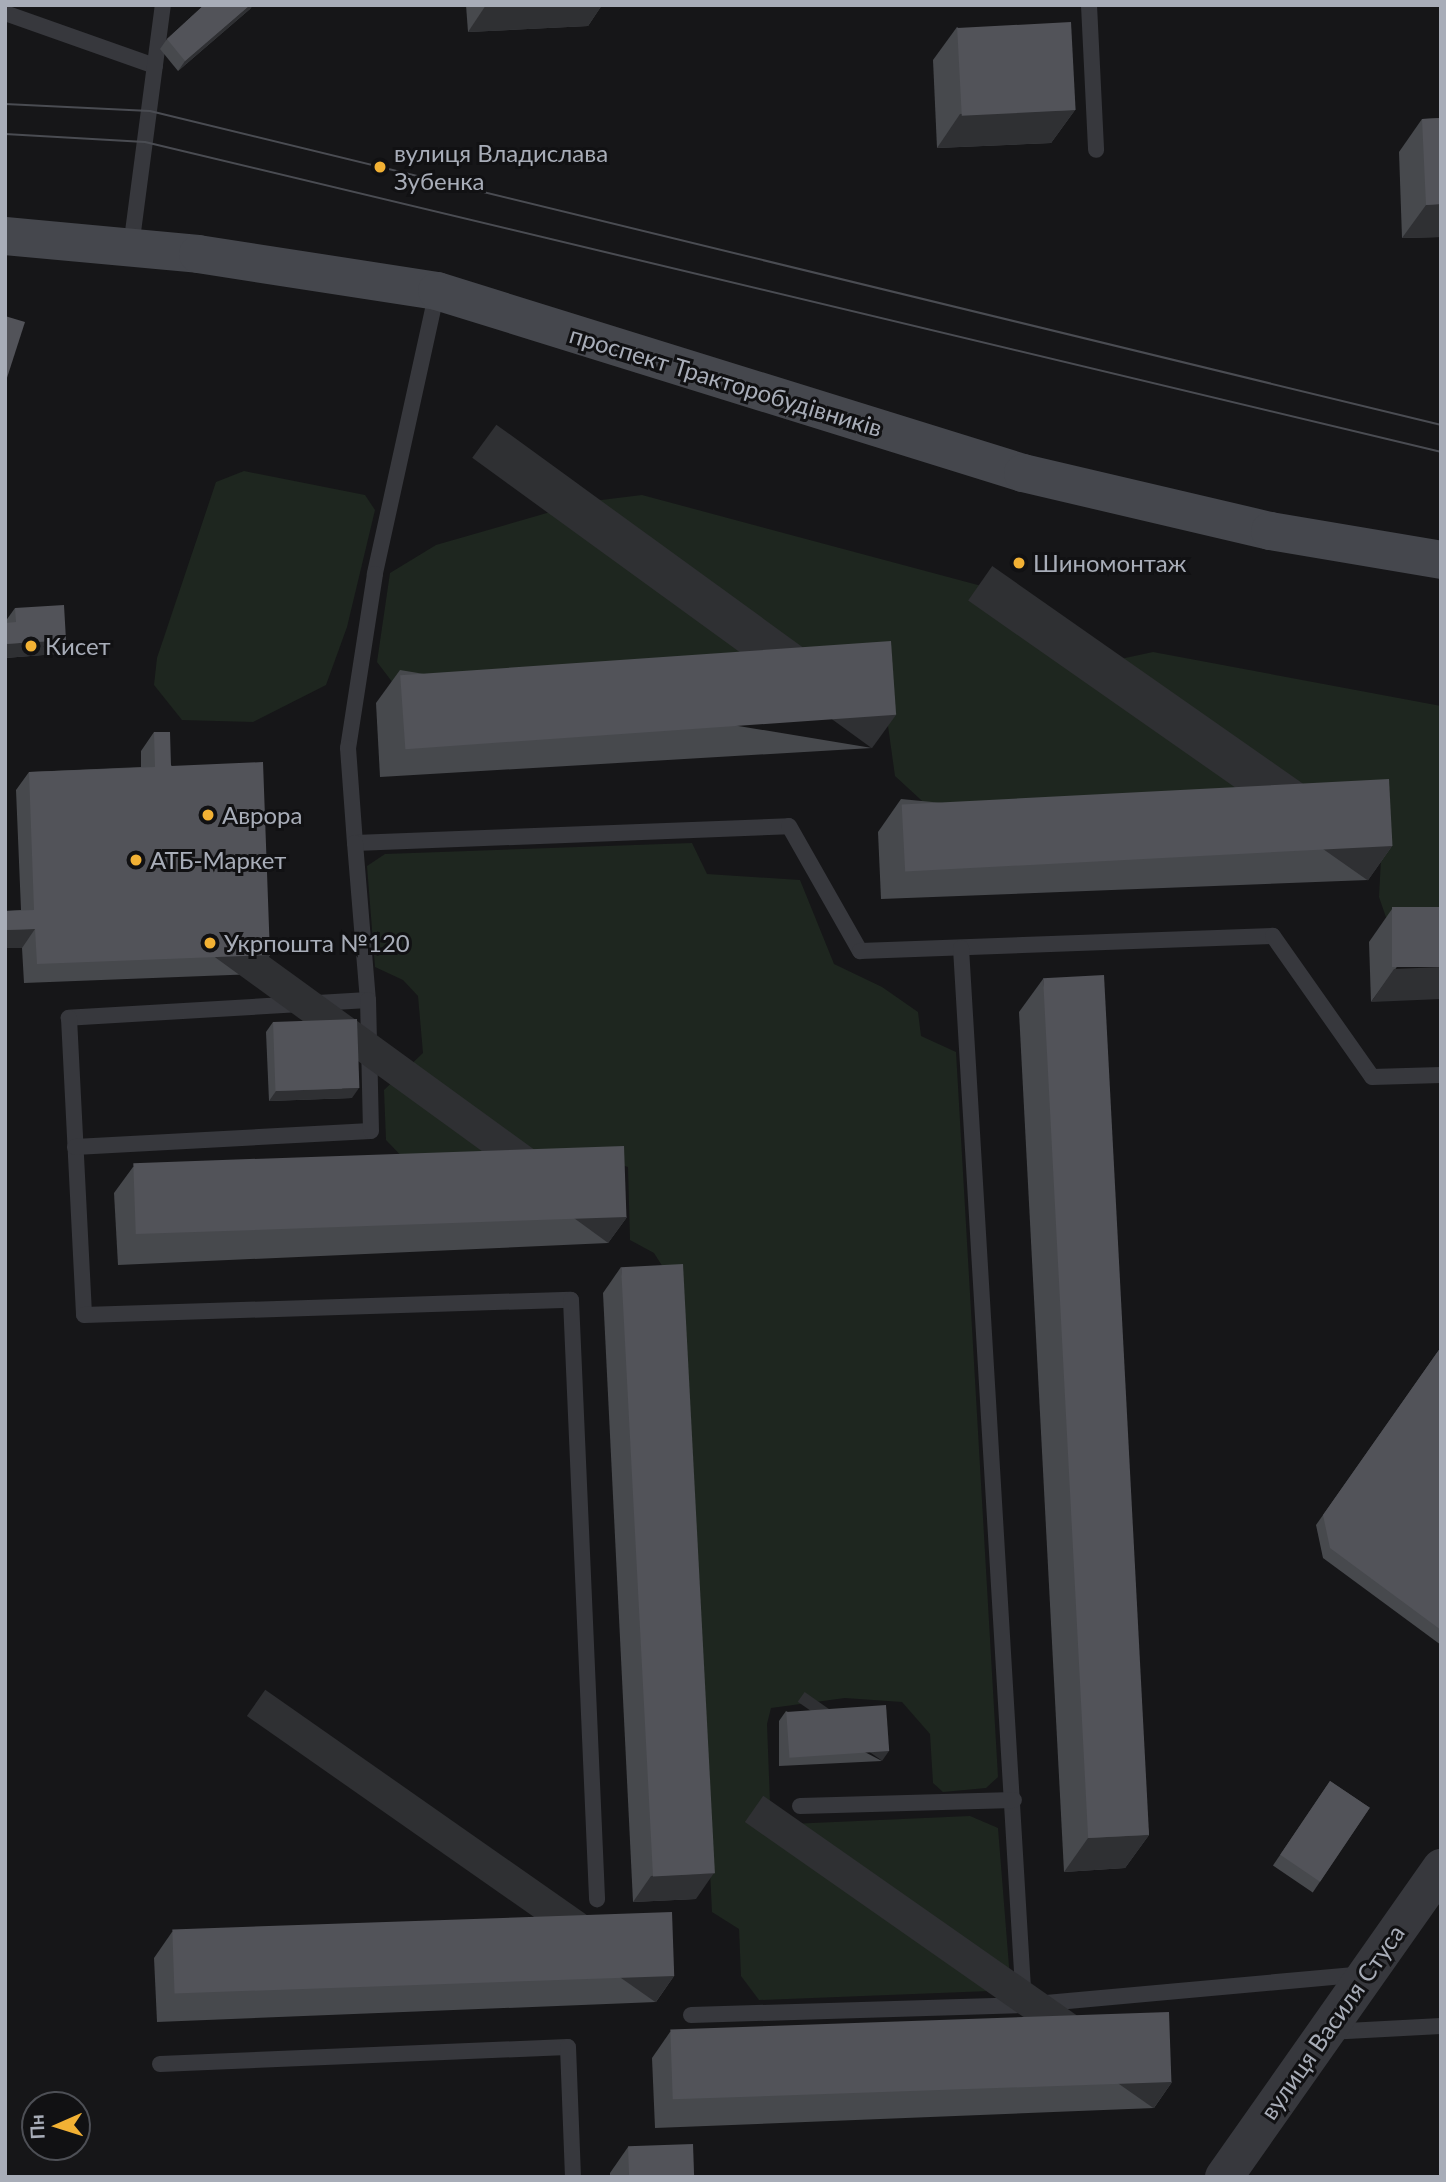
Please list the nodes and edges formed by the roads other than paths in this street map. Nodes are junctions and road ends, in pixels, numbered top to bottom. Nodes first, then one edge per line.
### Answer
1 (163, 5) edge
2 (1089, 5) edge
3 (5, 13) edge
4 (155, 66) junction
5 (1096, 150) dead end
6 (5, 236) edge
7 (131, 247) junction
8 (437, 291) junction
9 (1441, 561) edge
10 (355, 843) junction
11 (961, 948) junction
12 (368, 1000) junction
13 (1441, 1075) edge
14 (75, 1147) junction
15 (1014, 1800) junction
16 (800, 1806) dead end
17 (1441, 1868) edge
18 (597, 1899) dead end
19 (1365, 1973) junction
20 (1024, 2005) junction
21 (691, 2015) dead end
22 (1441, 2026) edge
23 (1326, 2032) junction
24 (160, 2064) dead end
25 (573, 2177) edge
26 (1224, 2177) edge

1 - 4 lane
2 - 5 lane
3 - 4 lane
4 - 7 lane
6 - 7 main road, проспект Тракторобудівників
7 - 8 main road, проспект Тракторобудівників
8 - 9 main road, проспект Тракторобудівників
8 - 10 lane
10 - 11 lane
10 - 12 lane
11 - 13 lane
11 - 15 lane
12 - 14 lane
12 - 14 lane
14 - 18 lane
15 - 16 lane
15 - 20 lane
17 - 19 street, вулиця Василя Стуса
19 - 20 lane
19 - 23 street, вулиця Василя Стуса
20 - 21 lane
22 - 23 lane
23 - 26 street, вулиця Василя Стуса
24 - 25 lane

